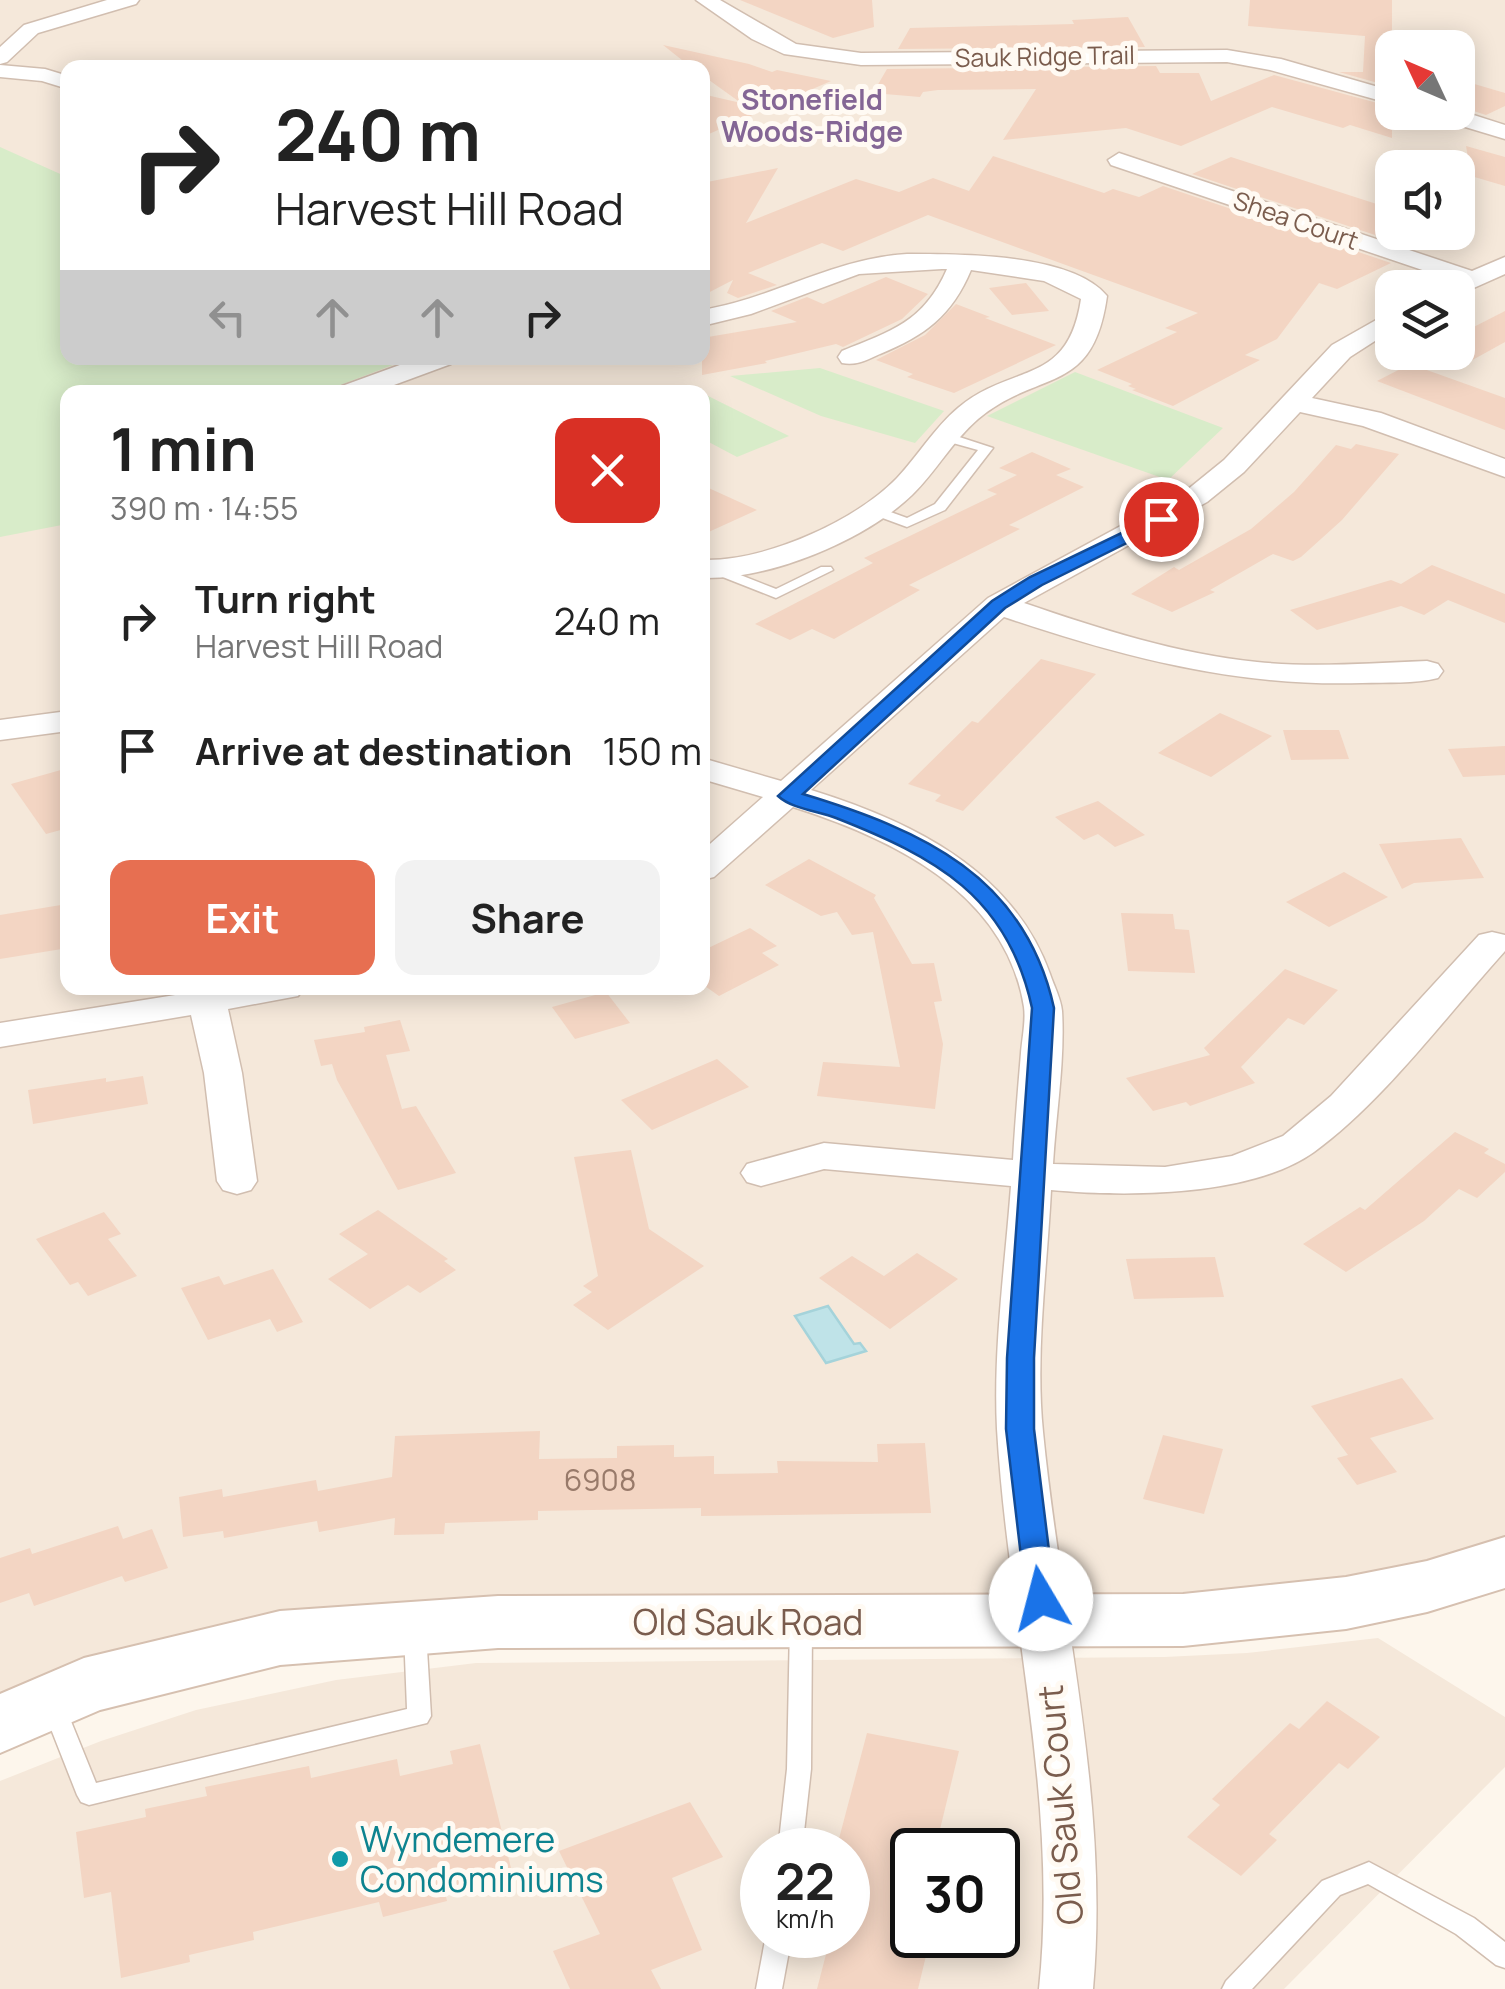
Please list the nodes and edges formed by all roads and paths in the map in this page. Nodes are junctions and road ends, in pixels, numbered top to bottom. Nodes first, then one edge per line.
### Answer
1 (129, 0) edge
2 (706, 0) edge
3 (0, 58) edge
4 (0, 71) edge
5 (60, 80) edge
6 (1375, 93) edge
7 (1475, 123) edge
8 (1505, 132) edge
9 (1119, 160) dead end
10 (1505, 264) edge
11 (961, 265) junction
12 (1425, 270) edge
13 (1475, 279) edge
14 (710, 316) edge
15 (1375, 330) edge
16 (850, 356) dead end
17 (423, 365) edge
18 (371, 385) edge
19 (1294, 402) junction
20 (947, 437) junction
21 (1505, 469) edge
22 (874, 510) junction
23 (710, 569) edge
24 (710, 569) edge
25 (826, 570) dead end
26 (999, 604) junction
27 (1427, 670) dead end
28 (60, 722) edge
29 (2, 727) edge
30 (710, 771) edge
31 (789, 796) junction
32 (710, 863) edge
33 (1492, 943) dead end
34 (243, 995) edge
35 (207, 1001) junction
36 (0, 1035) edge
37 (760, 1172) dead end
38 (1032, 1176) junction
39 (237, 1180) dead end
40 (1505, 1562) edge
41 (800, 1621) junction
42 (1044, 1622) junction
43 (414, 1626) junction
44 (26, 1713) edge
45 (793, 1828) edge
46 (1505, 1957) edge
47 (775, 1958) edge
48 (769, 1989) edge
49 (1066, 1989) edge
50 (1234, 1989) edge

1 - 3 street
2 - 6 street, Sauk Ridge Trail
4 - 5 street
7 - 8 street
9 - 12 street, Shea Court
10 - 13 street
11 - 14 street
11 - 16 street
11 - 20 street
15 - 19 street
17 - 18 street
19 - 21 street
19 - 26 street
20 - 22 street
20 - 22 lane
22 - 23 street
24 - 25 lane
26 - 27 street
26 - 31 street
28 - 29 street
30 - 31 street, Old Sauk Court
31 - 32 street
31 - 38 street, Old Sauk Court
33 - 38 street
34 - 35 street
35 - 36 street
35 - 39 street
37 - 38 street
38 - 42 street, Old Sauk Court
40 - 42 street, Old Sauk Road
41 - 42 street, Old Sauk Road
41 - 43 street, Old Sauk Road
41 - 45 lane
42 - 49 street, Old Sauk Court
43 - 44 street, Old Sauk Road
43 - 44 lane
46 - 50 lane
47 - 48 lane

